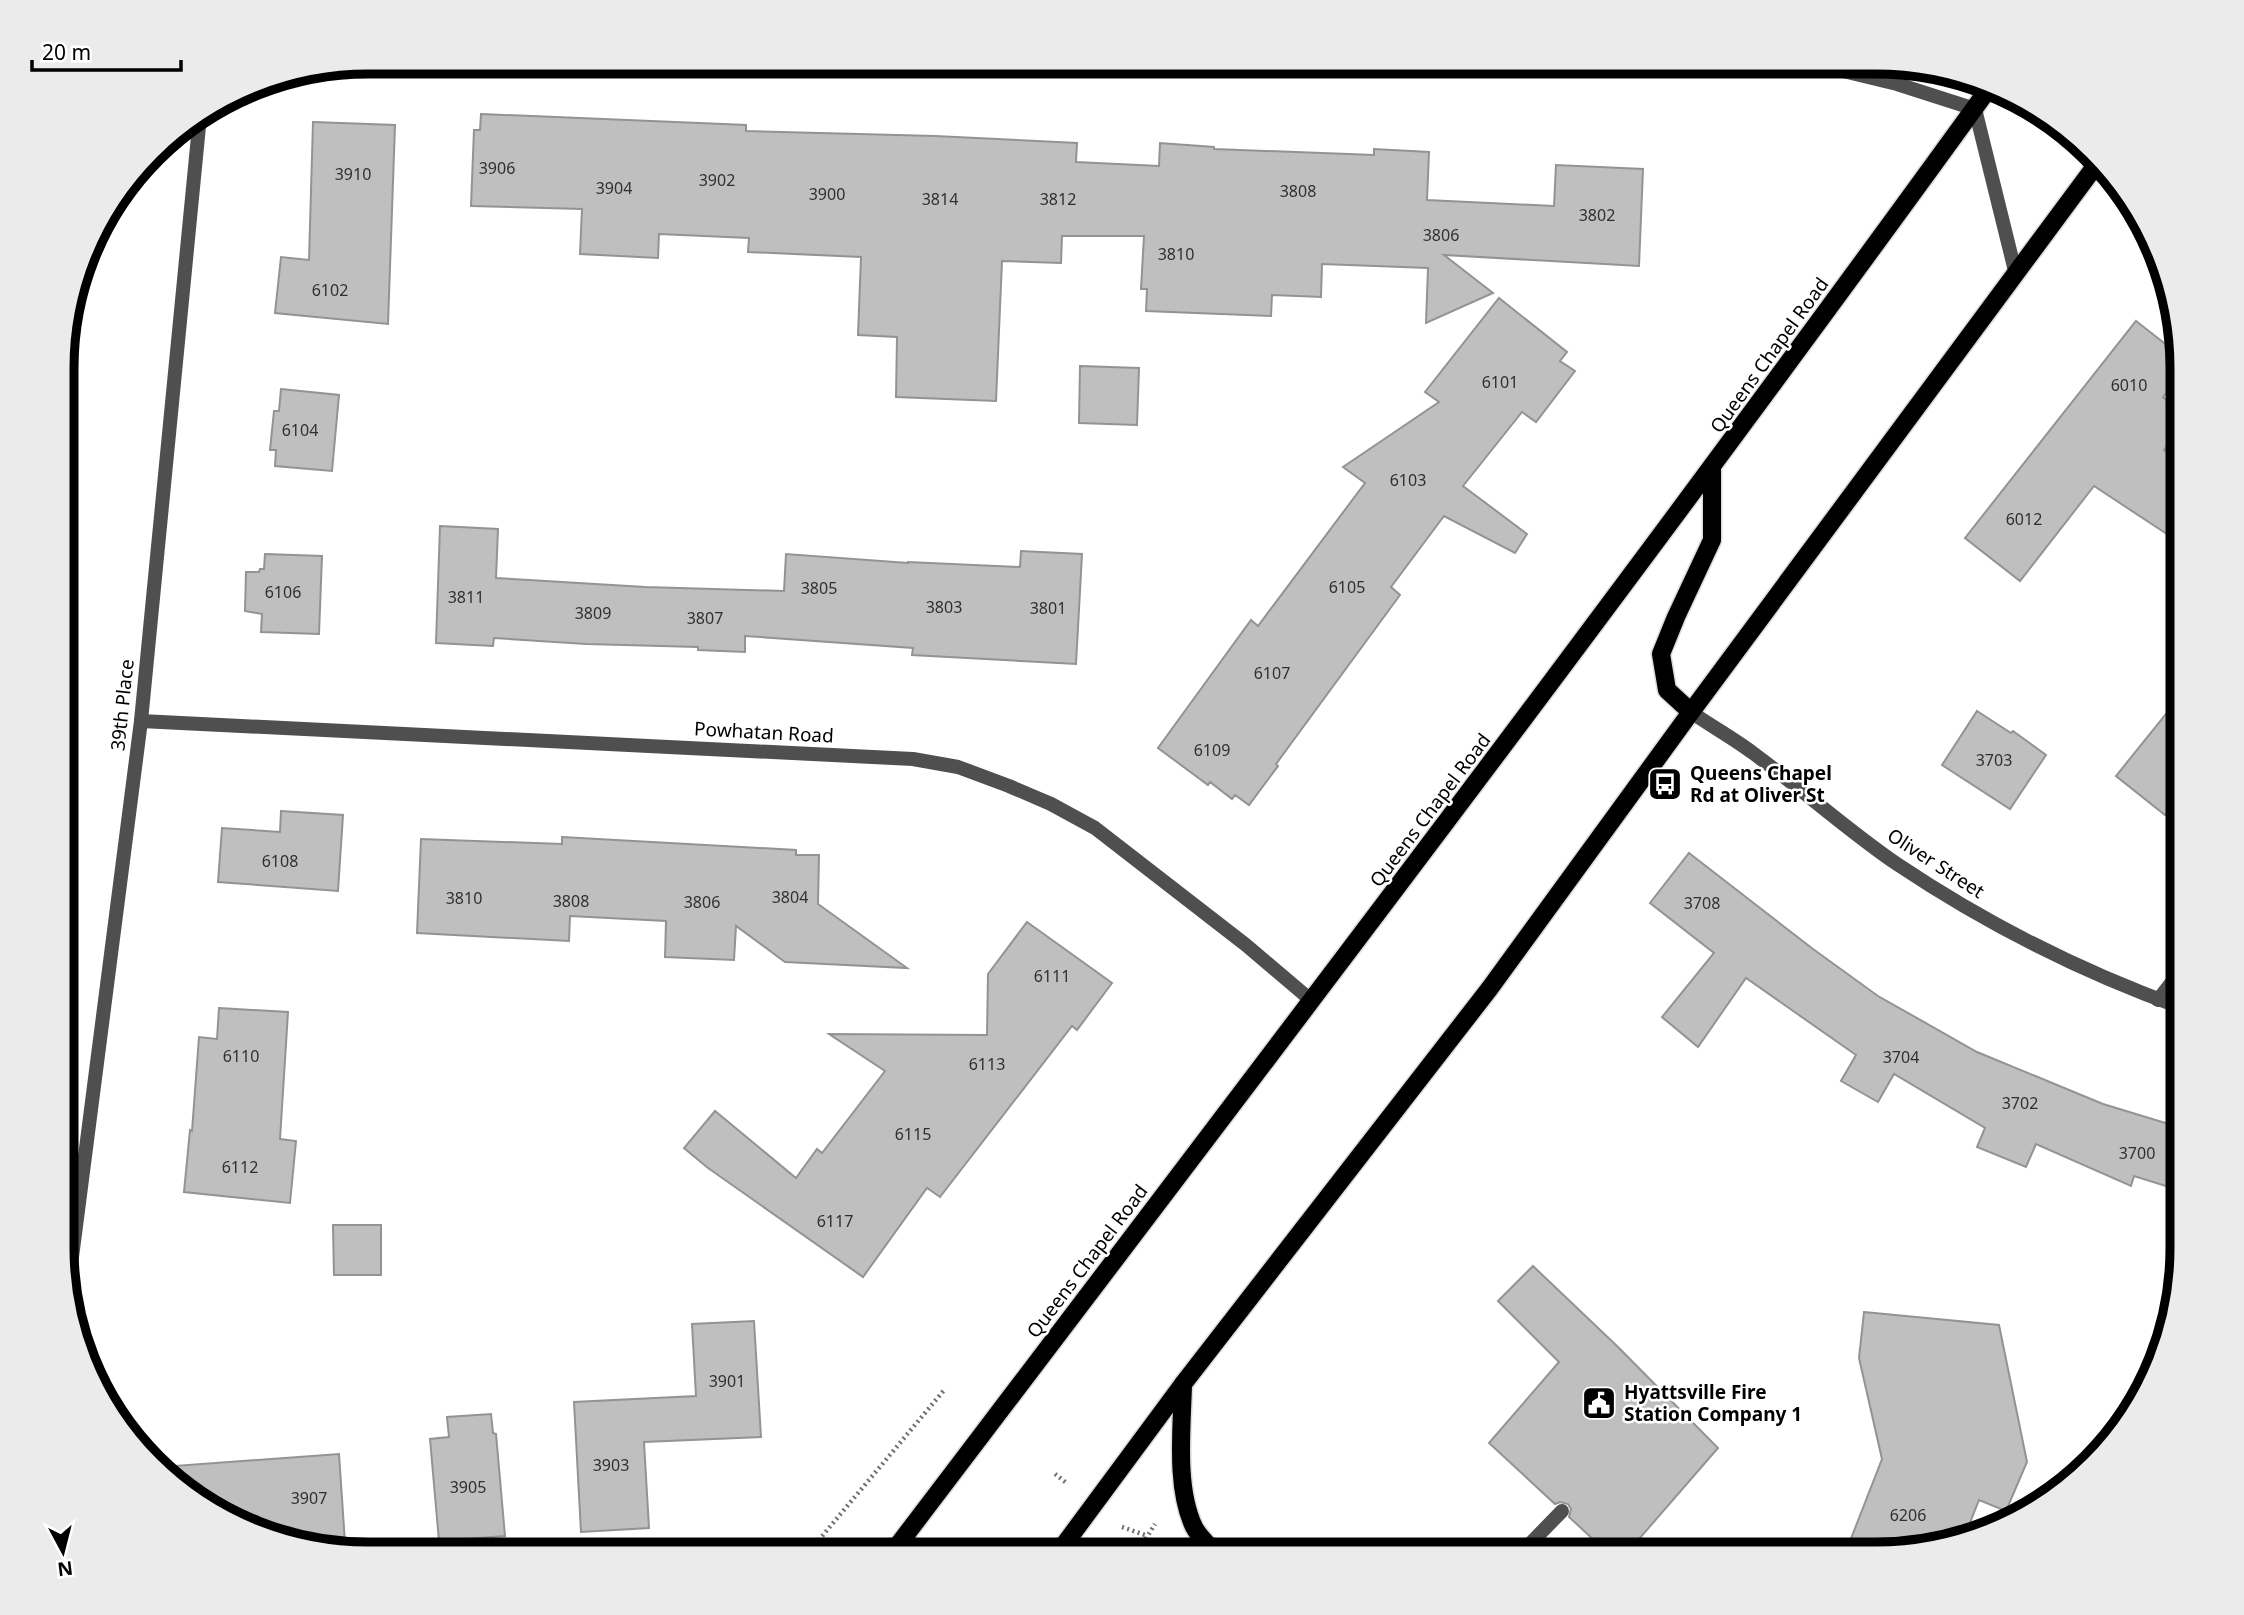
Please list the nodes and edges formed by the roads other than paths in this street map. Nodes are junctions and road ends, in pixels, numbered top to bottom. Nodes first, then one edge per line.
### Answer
1 (1856, 74) edge
2 (1985, 94) edge
3 (1975, 109) junction
4 (199, 126) edge
5 (2093, 169) edge
6 (2016, 275) junction
7 (1712, 468) junction
8 (1691, 712) junction
9 (141, 721) junction
10 (2170, 984) edge
11 (2158, 1000) junction
12 (1312, 1001) junction
13 (2170, 1004) edge
14 (74, 1242) edge
15 (1183, 1384) junction
16 (1562, 1511) dead end
17 (899, 1542) edge
18 (1066, 1542) edge
19 (1206, 1542) edge
20 (1532, 1542) edge

1 - 3 street
2 - 3 main road, Queens Chapel Road
3 - 6 street
3 - 7 main road, Queens Chapel Road
4 - 9 street, 39th Place
5 - 6 main road
6 - 8 main road
7 - 8 main road
7 - 12 main road, Queens Chapel Road
8 - 11 street, Oliver Street
8 - 15 main road
9 - 12 street, Powhatan Road
9 - 14 street, 39th Place
10 - 11 street
11 - 13 street, Oliver Street
12 - 17 main road, Queens Chapel Road
15 - 18 main road
15 - 19 main road
16 - 20 street

